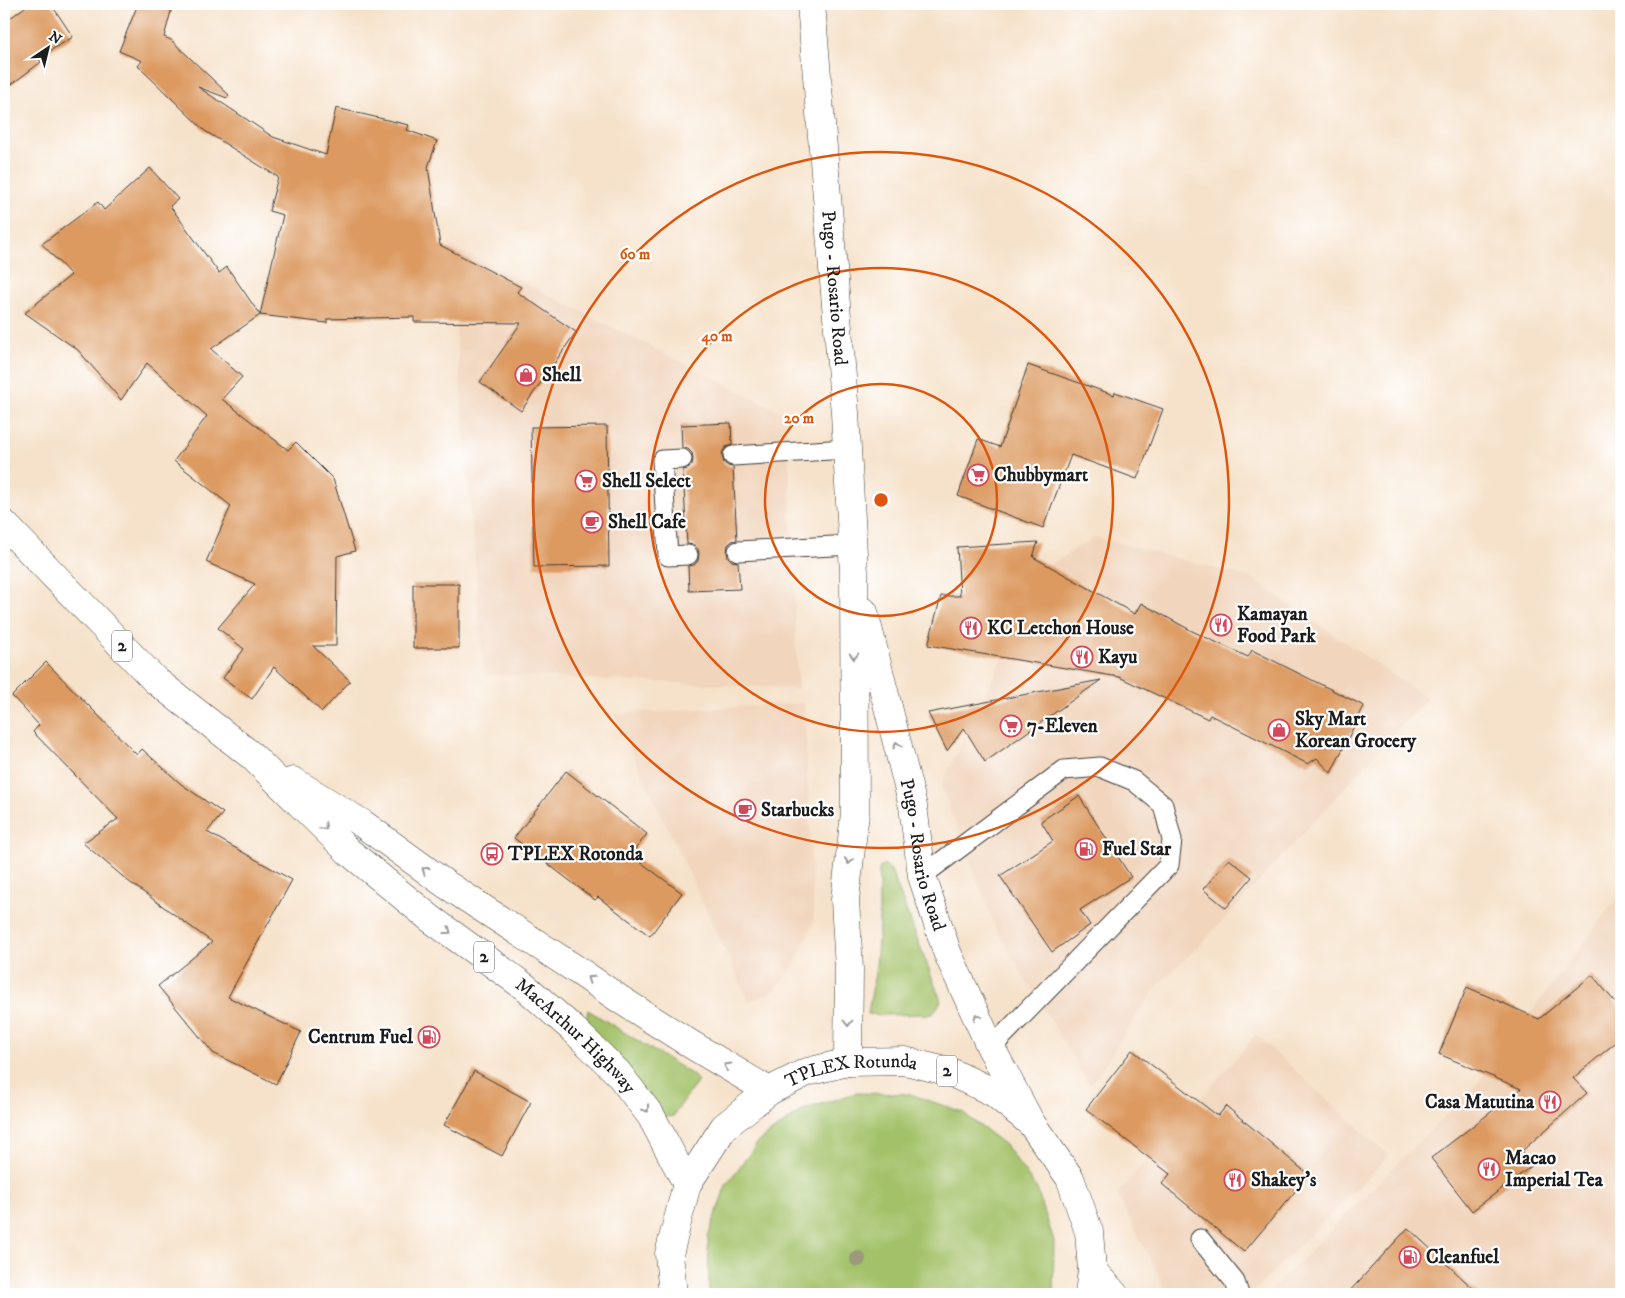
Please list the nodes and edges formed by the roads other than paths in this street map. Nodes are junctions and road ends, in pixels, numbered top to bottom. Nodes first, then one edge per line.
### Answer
1 (811, 4) edge
2 (847, 449) junction
3 (732, 456) dead end
4 (682, 459) dead end
5 (4, 524) edge
6 (853, 545) junction
7 (738, 551) dead end
8 (688, 555) dead end
9 (854, 572) junction
10 (252, 756) junction
11 (922, 876) junction
12 (991, 1048) junction
13 (848, 1062) junction
14 (769, 1091) junction
15 (1031, 1122) junction
16 (687, 1184) junction
17 (1200, 1239) dead end
18 (1091, 1282) edge
19 (673, 1294) edge
20 (1114, 1294) edge
21 (1239, 1294) edge

1 - 2 main road, Pugo - Rosario Road
2 - 3 lane
2 - 6 main road, Pugo - Rosario Road
4 - 8 lane
5 - 10 main road, MacArthur Highway / 2
6 - 7 lane
6 - 9 main road, Pugo - Rosario Road
11 -> 9 main road, Pugo - Rosario Road
9 -> 13 main road, Pugo - Rosario Road
14 -> 10 main road, MacArthur Highway / 2
10 -> 16 main road, MacArthur Highway / 2
12 -> 11 main road, Pugo - Rosario Road
11 - 12 lane
12 - 15 main road, Pugo - Rosario Road
13 - 14 main road, TPLEX Rotunda / 2
13 - 15 main road, TPLEX Rotunda / 2
14 - 16 main road, TPLEX Rotunda / 2
15 - 18 main road, TPLEX Rotunda / 2
16 - 19 main road, TPLEX Rotunda / 2
17 - 21 lane
18 - 20 main road, 2

